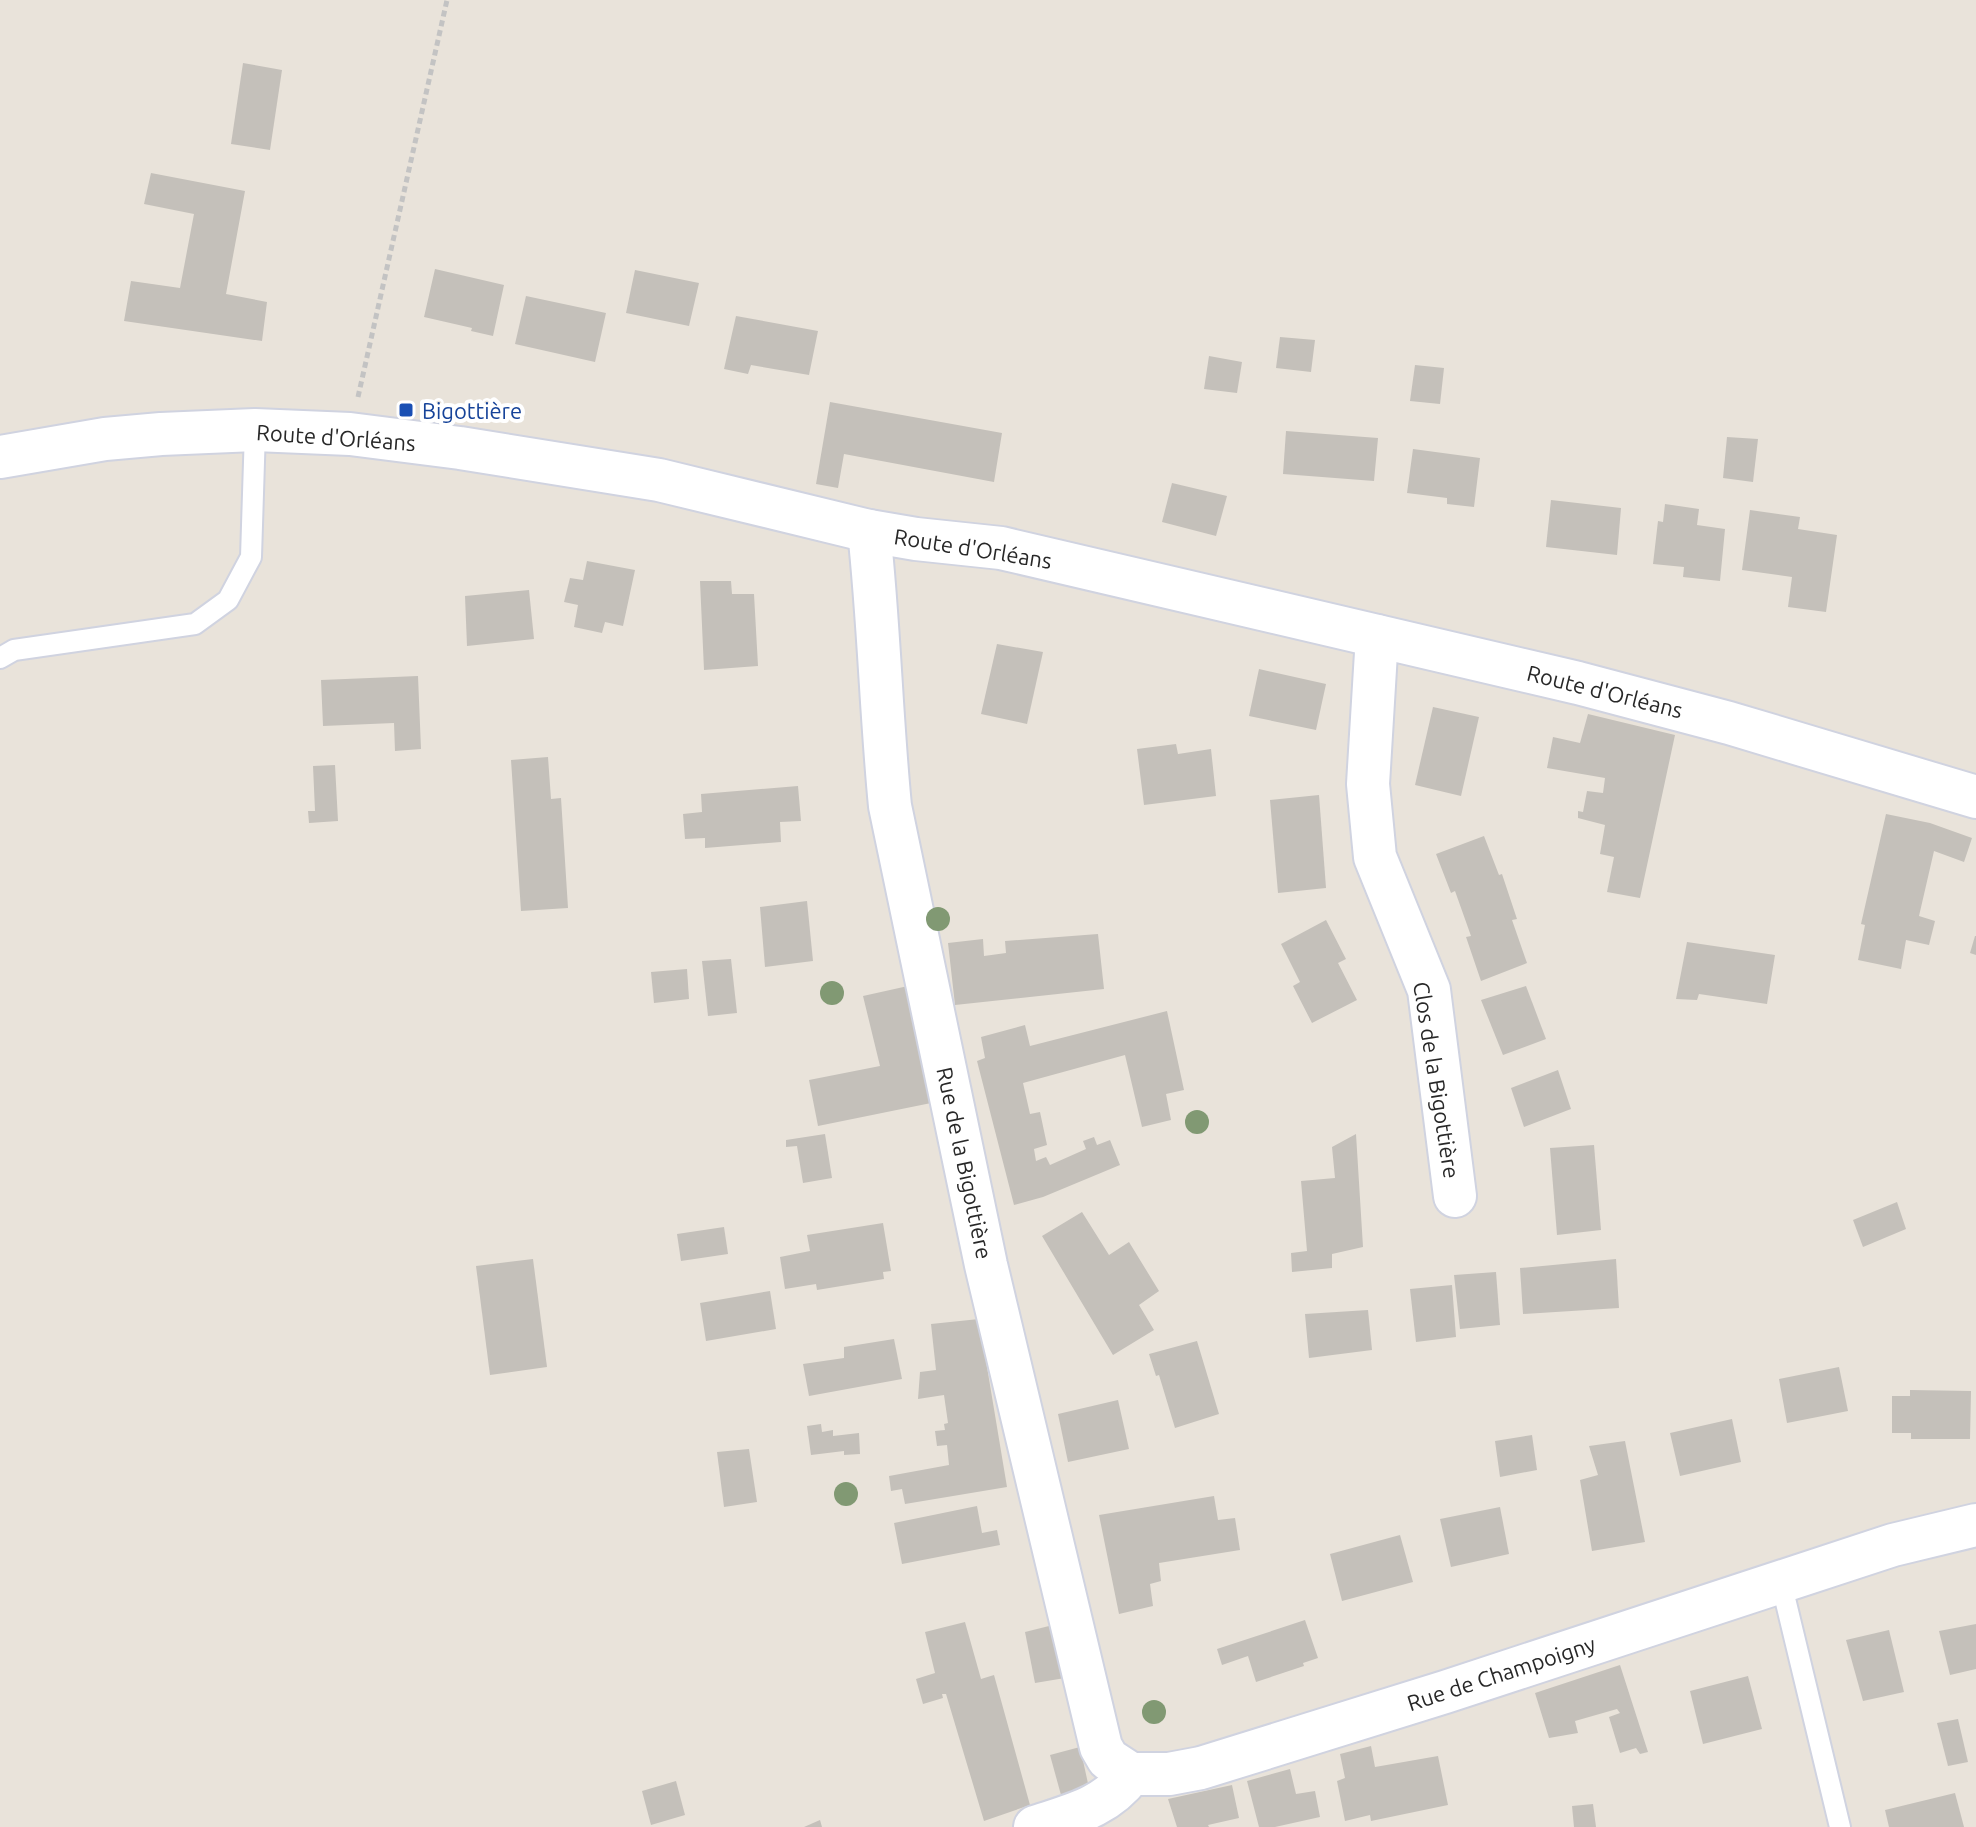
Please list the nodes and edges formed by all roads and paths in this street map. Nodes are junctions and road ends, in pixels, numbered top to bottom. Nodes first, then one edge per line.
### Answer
1 (447, 0) edge
2 (255, 430) junction
3 (350, 434) junction
4 (0, 457) edge
5 (869, 531) junction
6 (1377, 636) junction
7 (0, 658) edge
8 (1976, 797) edge
9 (1455, 1196) dead end
10 (1976, 1525) edge
11 (1781, 1582) junction
12 (1131, 1774) junction
13 (1035, 1827) edge
14 (1840, 1827) edge

1 - 3 path
2 - 3 street, Route d'Orléans
2 - 4 street, Route d'Orléans
2 - 7 lane
3 - 5 street, Route d'Orléans
5 - 6 street, Route d'Orléans
5 - 12 street, Rue de la Bigottière
6 - 8 street, Route d'Orléans
6 - 9 street, Clos de la Bigottière
10 - 11 street, Rue de Champoigny
11 - 12 street, Rue de Champoigny
11 - 14 lane
12 - 13 street

